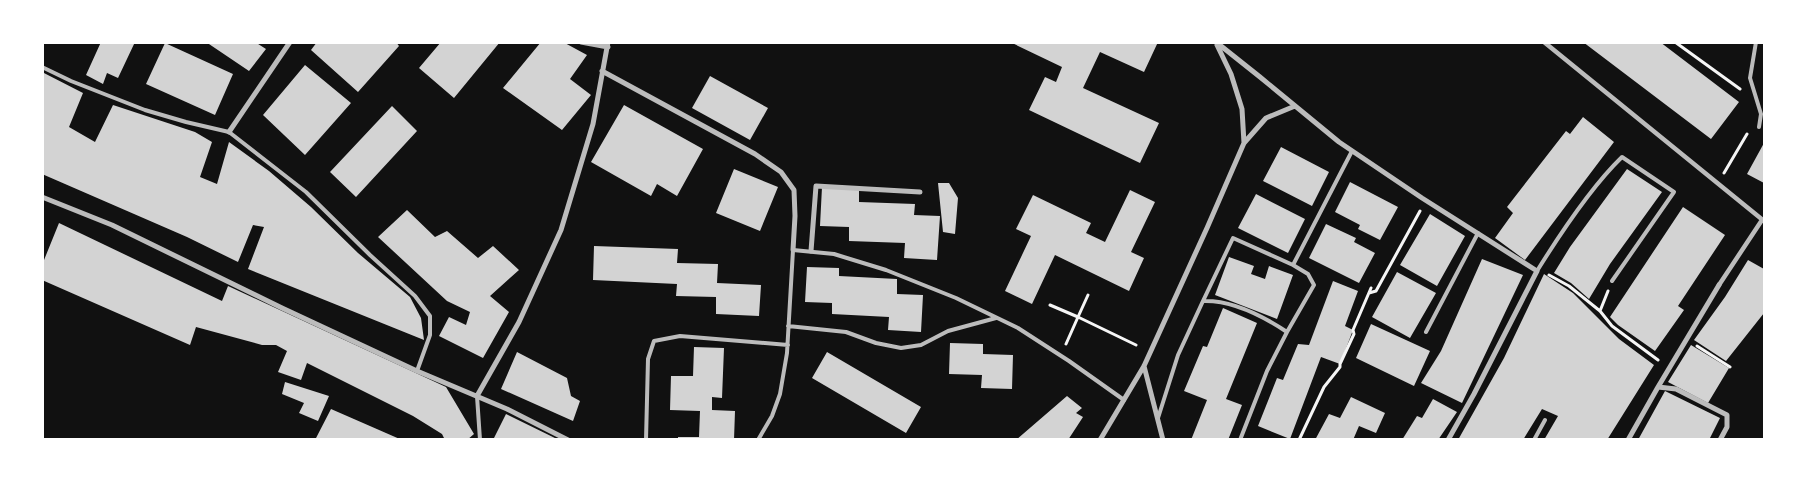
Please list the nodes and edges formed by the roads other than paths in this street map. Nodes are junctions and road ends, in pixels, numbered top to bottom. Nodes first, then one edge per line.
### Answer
1 (290, 42) edge
2 (581, 42) edge
3 (1544, 42) edge
4 (1756, 42) edge
5 (1216, 43) edge
6 (608, 45) edge
7 (42, 67) edge
8 (602, 71) junction
9 (1294, 106) junction
10 (1760, 127) dead end
11 (229, 132) junction
12 (1244, 143) junction
13 (1352, 151) junction
14 (920, 192) dead end
15 (42, 197) edge
16 (1764, 220) edge
17 (1478, 233) junction
18 (793, 250) junction
19 (810, 251) junction
20 (1293, 265) junction
21 (1537, 271) junction
22 (1612, 281) road end
23 (1719, 285) joint
24 (1203, 302) junction
25 (996, 318) junction
26 (788, 326) junction
27 (1287, 332) junction
28 (1426, 332) dead end
29 (788, 345) junction
30 (1144, 366) junction
31 (417, 371) junction
32 (1658, 387) junction
33 (477, 396) junction
34 (1124, 400) junction
35 (1158, 418) junction
36 (1545, 420) dead end
37 (480, 440) edge
38 (568, 440) edge
39 (646, 440) edge
40 (758, 440) edge
41 (1100, 440) edge
42 (1163, 440) edge
43 (1240, 440) edge
44 (1448, 440) edge
45 (1534, 440) edge
46 (1628, 440) edge
47 (1720, 440) edge

1 - 11 street
2 - 6 street
3 - 16 street
4 - 10 lane
5 - 9 street
5 - 12 street
6 - 8 street
7 - 11 lane
8 - 18 street
8 - 33 street
9 - 12 street
9 - 13 street
11 - 31 lane
12 - 30 street
13 - 17 street
13 - 20 lane
14 - 19 street
15 - 31 street
16 - 23 street
17 - 21 street
17 - 28 lane
18 - 19 lane
18 - 26 lane
19 - 25 lane
20 - 24 lane
20 - 27 lane
21 - 22 lane
21 - 44 street
23 - 32 street
24 - 27 lane
24 - 35 lane
25 - 26 lane
25 - 34 lane
26 - 29 lane
27 - 43 lane
29 - 39 lane
29 - 40 lane
30 - 34 street
30 - 35 street
31 - 33 street
32 - 46 street
32 - 47 street
33 - 37 lane
33 - 38 street
34 - 41 street
35 - 42 street
36 - 45 lane

